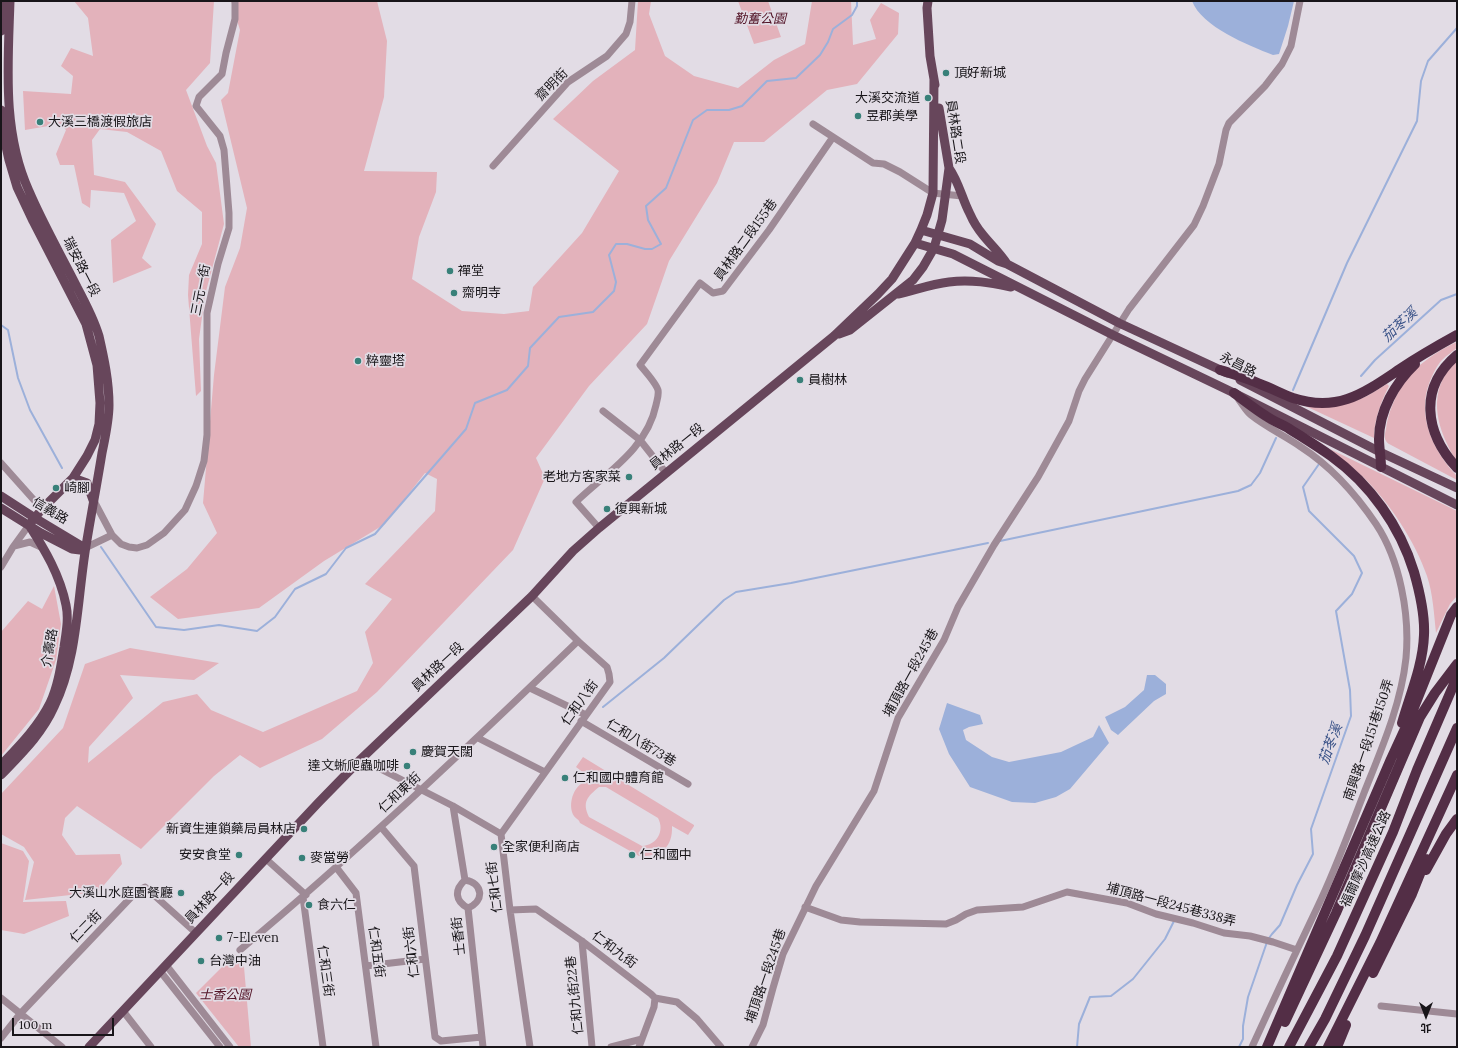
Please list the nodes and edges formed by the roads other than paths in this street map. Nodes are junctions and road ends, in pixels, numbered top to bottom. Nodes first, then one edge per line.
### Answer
1 (1, 1) edge
2 (10, 1) edge
3 (235, 1) edge
4 (632, 1) edge
5 (928, 1) edge
6 (1300, 1) edge
7 (1, 31) edge
8 (934, 79) junction
9 (1, 110) edge
10 (813, 124) dead end
11 (833, 137) junction
12 (493, 166) dead end
13 (949, 168) junction
14 (933, 193) junction
15 (946, 194) junction
16 (962, 196) junction
17 (921, 230) junction
18 (937, 235) junction
19 (915, 243) junction
20 (934, 248) junction
21 (1007, 264) junction
22 (1022, 289) junction
23 (895, 295) junction
24 (1119, 323) junction
25 (1457, 335) edge
26 (834, 336) junction
27 (1113, 336) junction
28 (1434, 347) junction
29 (1457, 355) edge
30 (1220, 370) junction
31 (1234, 393) junction
32 (603, 411) dead end
33 (640, 440) junction
34 (1380, 452) junction
35 (1, 463) edge
36 (1382, 467) junction
37 (1457, 468) edge
38 (666, 473) junction
39 (73, 478) junction
40 (1457, 488) edge
41 (1, 496) edge
42 (94, 501) junction
43 (1457, 505) edge
44 (1, 508) edge
45 (42, 509) junction
46 (32, 522) junction
47 (599, 528) junction
48 (112, 535) junction
49 (13, 546) junction
50 (44, 548) junction
51 (85, 548) junction
52 (1, 567) edge
53 (532, 596) junction
54 (1457, 607) edge
55 (578, 641) junction
56 (1457, 664) edge
57 (1457, 677) edge
58 (530, 688) junction
59 (583, 718) junction
60 (1457, 728) edge
61 (478, 738) junction
62 (361, 759) junction
63 (1391, 759) junction
64 (1, 765) edge
65 (545, 772) junction
66 (1, 775) edge
67 (1457, 775) edge
68 (688, 784) dead end
69 (1457, 786) edge
70 (421, 790) junction
71 (453, 806) junction
72 (1457, 819) edge
73 (381, 827) junction
74 (501, 834) junction
75 (266, 859) junction
76 (336, 867) junction
77 (465, 880) junction
78 (1412, 894) junction
79 (304, 896) junction
80 (805, 906) junction
81 (468, 908) junction
82 (510, 910) junction
83 (196, 933) junction
84 (582, 940) junction
85 (240, 950) dead end
86 (1297, 950) junction
87 (425, 959) junction
88 (366, 966) junction
89 (163, 968) junction
90 (1, 998) edge
91 (655, 998) junction
92 (1381, 1006) dead end
93 (123, 1011) junction
94 (20, 1014) junction
95 (1457, 1014) edge
96 (482, 1037) junction
97 (1, 1038) edge
98 (642, 1039) junction
99 (62, 1047) edge
100 (89, 1047) edge
101 (151, 1047) edge
102 (220, 1047) edge
103 (230, 1047) edge
104 (323, 1047) edge
105 (376, 1047) edge
106 (483, 1047) edge
107 (530, 1047) edge
108 (592, 1047) edge
109 (611, 1047) edge
110 (639, 1047) edge
111 (721, 1047) edge
112 (752, 1047) edge
113 (1252, 1047) edge
114 (1267, 1047) edge
115 (1271, 1047) edge
116 (1290, 1047) edge
117 (1309, 1047) edge
118 (1328, 1047) edge
119 (1337, 1047) edge

1 - 7 main road
2 - 42 main road, 瑞安路一段
3 - 48 street, 三元一街
4 - 12 street, 齋明街
5 - 8 main road, 員林路二段
6 - 24 street, 埔頂路一段245巷
8 - 13 main road, 員林路二段
8 - 14 main road, 員林路二段
9 - 39 main road, 瑞安路一段
10 - 11 street
11 - 14 street
11 - 33 street, 員林路二段155巷
13 - 15 main road, 員林路二段
13 - 16 main road
14 - 15 street
14 - 17 main road, 員林路二段
15 - 16 street
15 - 18 main road, 員林路二段
16 - 21 main road
17 - 18 main road, 永昌路
17 - 19 main road, 員林路二段
18 - 20 main road, 員林路一段
18 - 21 main road, 永昌路
19 - 20 main road, 永昌路
19 - 26 main road, 員林路一段
20 - 22 main road, 永昌路
20 - 23 main road, 員林路一段
21 - 24 main road, 永昌路
22 - 23 main road
22 - 27 main road, 永昌路
23 - 26 main road, 員林路一段
24 - 27 street, 埔頂路一段245巷
24 - 30 main road, 永昌路
25 - 28 highway
26 - 38 main road, 員林路一段
27 - 31 main road, 永昌路
27 - 80 street, 埔頂路一段245巷
28 - 30 highway
28 - 34 highway
29 - 37 highway
30 - 34 main road, 永昌路
31 - 36 main road, 永昌路
31 - 63 highway
31 - 86 street, 南興路一段151巷150弄
32 - 33 street
33 - 38 street
33 - 47 street
34 - 36 highway
34 - 40 main road, 永昌路
35 - 45 street
36 - 43 main road, 永昌路
38 - 47 main road, 員林路一段
39 - 42 main road
39 - 45 main road, 瑞安路一段
41 - 46 main road, 信義路
42 - 48 street, 三元一街
42 - 51 main road, 瑞安路一段
44 - 46 main road, 信義路
45 - 46 main road, 瑞安路一段
46 - 49 street
46 - 50 main road, 介壽路
46 - 51 main road
47 - 53 main road, 員林路一段
48 - 51 street
49 - 50 street
49 - 52 street
50 - 64 main road, 介壽路
51 - 66 main road, 介壽路
53 - 55 street, 仁和八街
53 - 62 main road, 員林路一段
54 - 63 highway
55 - 58 street, 仁和東街
55 - 59 street, 仁和八街
56 - 115 highway
57 - 116 highway, 福爾摩沙高速公路
58 - 59 street, 仁和八街73巷
58 - 61 street, 仁和東街
59 - 65 street, 仁和八街
59 - 68 street, 仁和八街73巷
60 - 117 highway
61 - 65 street
61 - 70 street, 仁和東街
62 - 70 street
62 - 75 main road, 員林路一段
63 - 114 highway
65 - 74 street, 仁和八街
67 - 118 highway
69 - 78 highway
70 - 71 street
70 - 73 street, 仁和東街
71 - 74 street
71 - 77 street
72 - 78 highway
73 - 76 street, 仁和東街
73 - 87 street, 仁和六街
74 - 82 street, 仁和七街
75 - 79 street
75 - 83 main road, 員林路一段
76 - 79 street, 仁和東街
76 - 88 street, 仁和五街
77 - 81 street, 士香街
77 - 81 street
78 - 119 highway
79 - 85 street, 仁和東街
79 - 104 street, 仁和三街
80 - 86 street, 埔頂路一段245巷338弄
80 - 112 street, 埔頂路一段245巷
81 - 96 street, 士香街
82 - 84 street, 仁和九街
82 - 107 street, 仁和七街
83 - 89 main road, 員林路一段
83 - 94 street, 仁二街
84 - 91 street, 仁和九街
84 - 108 street, 仁和九街22巷
86 - 113 street, 南興路一段151巷150弄
87 - 88 street
87 - 96 street, 仁和六街
88 - 105 street, 仁和五街
89 - 93 main road, 員林路一段
89 - 102 street
89 - 103 street
90 - 94 street
91 - 98 street
91 - 111 street
92 - 95 street
93 - 100 main road, 員林路一段
93 - 101 street
94 - 97 street, 仁二街
94 - 99 street
96 - 106 street, 士香街
98 - 109 street
98 - 110 street

